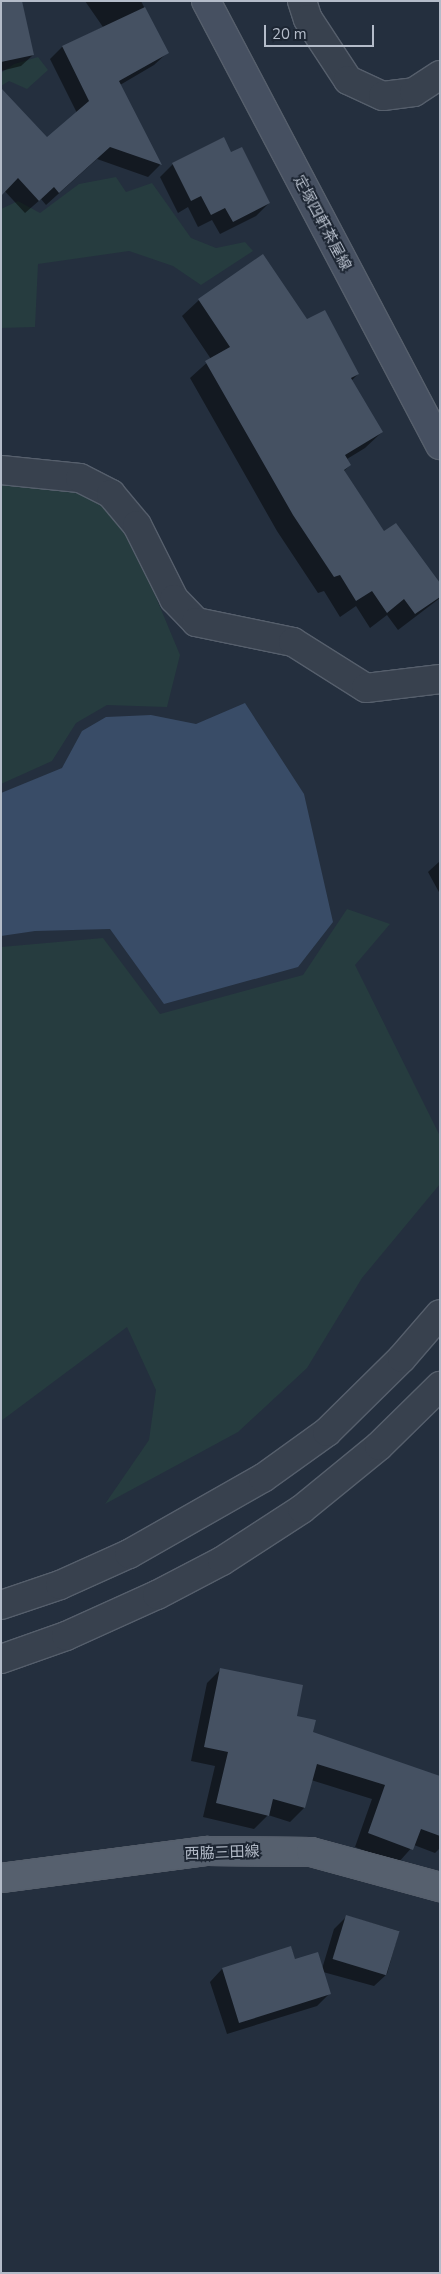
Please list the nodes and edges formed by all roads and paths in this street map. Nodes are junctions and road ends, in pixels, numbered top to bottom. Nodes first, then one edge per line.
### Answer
1 (206, 1) edge
2 (302, 1) edge
3 (440, 75) edge
4 (440, 445) edge
5 (1, 470) edge
6 (440, 679) edge
7 (440, 1314) edge
8 (440, 1386) edge
9 (1, 1605) edge
10 (1, 1659) edge
11 (1, 1878) edge
12 (440, 1887) edge

1 - 4 main road, 定塚四軒茶屋線
2 - 3 street
5 - 6 street
7 - 9 street
8 - 10 street
11 - 12 main road, 西脇三田線

